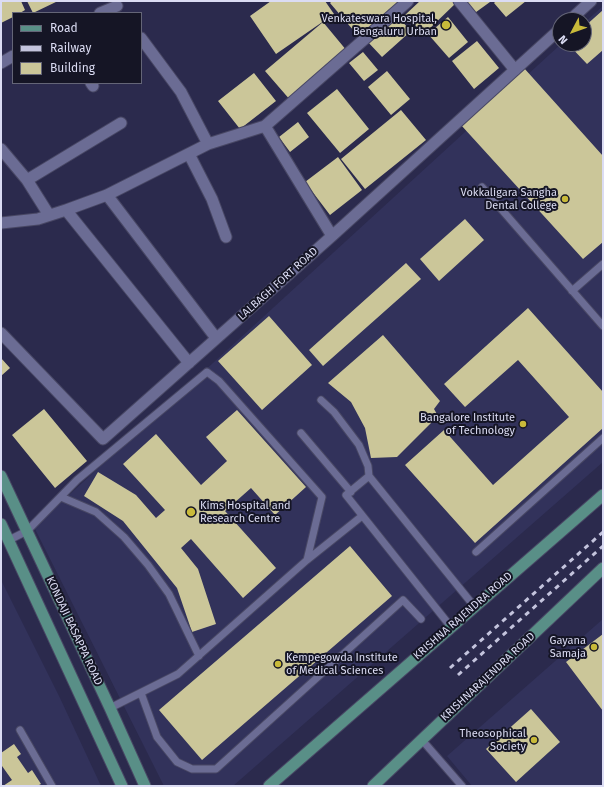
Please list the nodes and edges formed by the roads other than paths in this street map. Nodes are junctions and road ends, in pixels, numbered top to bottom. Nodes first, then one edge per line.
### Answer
1 (408, 1) edge
2 (459, 1) edge
3 (591, 1) edge
4 (117, 7) edge
5 (103, 12) edge
6 (579, 12) edge
7 (552, 36) edge
8 (142, 39) edge
9 (12, 57) edge
10 (1, 63) edge
11 (515, 70) junction
12 (121, 123) dead end
13 (265, 126) junction
14 (208, 144) junction
15 (1, 149) edge
16 (189, 154) junction
17 (27, 180) junction
18 (482, 187) dead end
19 (107, 195) junction
20 (66, 210) junction
21 (49, 215) junction
22 (1, 223) edge
23 (332, 236) junction
24 (226, 237) dead end
25 (603, 264) edge
26 (572, 291) junction
27 (603, 326) edge
28 (1, 333) edge
29 (216, 338) junction
30 (189, 363) junction
31 (322, 400) dead end
32 (301, 432) dead end
33 (603, 438) edge
34 (1, 476) edge
35 (369, 476) junction
36 (351, 492) junction
37 (603, 495) edge
38 (61, 497) junction
39 (362, 516) junction
40 (1, 524) edge
41 (27, 531) junction
42 (9, 540) junction
43 (476, 552) dead end
44 (307, 560) junction
45 (603, 568) edge
46 (474, 606) junction
47 (421, 619) dead end
48 (451, 627) junction
49 (198, 656) junction
50 (141, 692) junction
51 (110, 708) junction
52 (20, 730) dead end
53 (422, 740) junction
54 (52, 786) edge
55 (122, 786) edge
56 (145, 786) edge
57 (269, 786) edge
58 (373, 786) edge
59 (462, 786) edge

1 - 13 street
2 - 11 street
3 - 6 street
4 - 5 street
7 - 11 street, LALBAGH FORT ROAD
8 - 14 street
9 - 10 street
11 - 23 street, LALBAGH FORT ROAD
12 - 17 street
13 - 14 street
13 - 23 street
14 - 16 street
15 - 17 street
16 - 19 street
16 - 24 street
17 - 21 street
18 - 26 lane
19 - 20 street
19 - 29 street
20 - 21 street
20 - 30 street
21 - 22 street
23 - 29 street, LALBAGH FORT ROAD
25 - 26 lane
26 - 27 lane
28 - 30 street, LALBAGH FORT ROAD
29 - 30 street, LALBAGH FORT ROAD
31 - 35 lane
32 - 36 lane
33 - 43 lane
34 - 41 main road, KONDAJI BASAPPA ROAD
35 - 36 lane
35 - 46 lane
36 - 39 lane
37 - 46 main road, KRISHNA RAJENDRA ROAD
38 - 41 lane
38 - 44 lane
38 - 49 lane
39 - 44 lane
39 - 48 lane
40 - 42 main road, KONDAJI BASAPPA ROAD
41 - 42 lane
41 - 51 main road, KONDAJI BASAPPA ROAD
42 - 55 main road, KONDAJI BASAPPA ROAD
44 - 49 lane
45 - 53 main road, KRISHNARAJENDRA ROAD
46 - 48 main road, KRISHNA RAJENDRA ROAD
47 - 50 lane
48 - 57 main road, KRISHNA RAJENDRA ROAD
49 - 50 lane
50 - 51 lane
51 - 56 main road, KONDAJI BASAPPA ROAD
52 - 54 lane
53 - 58 main road, KRISHNARAJENDRA ROAD
53 - 59 lane

